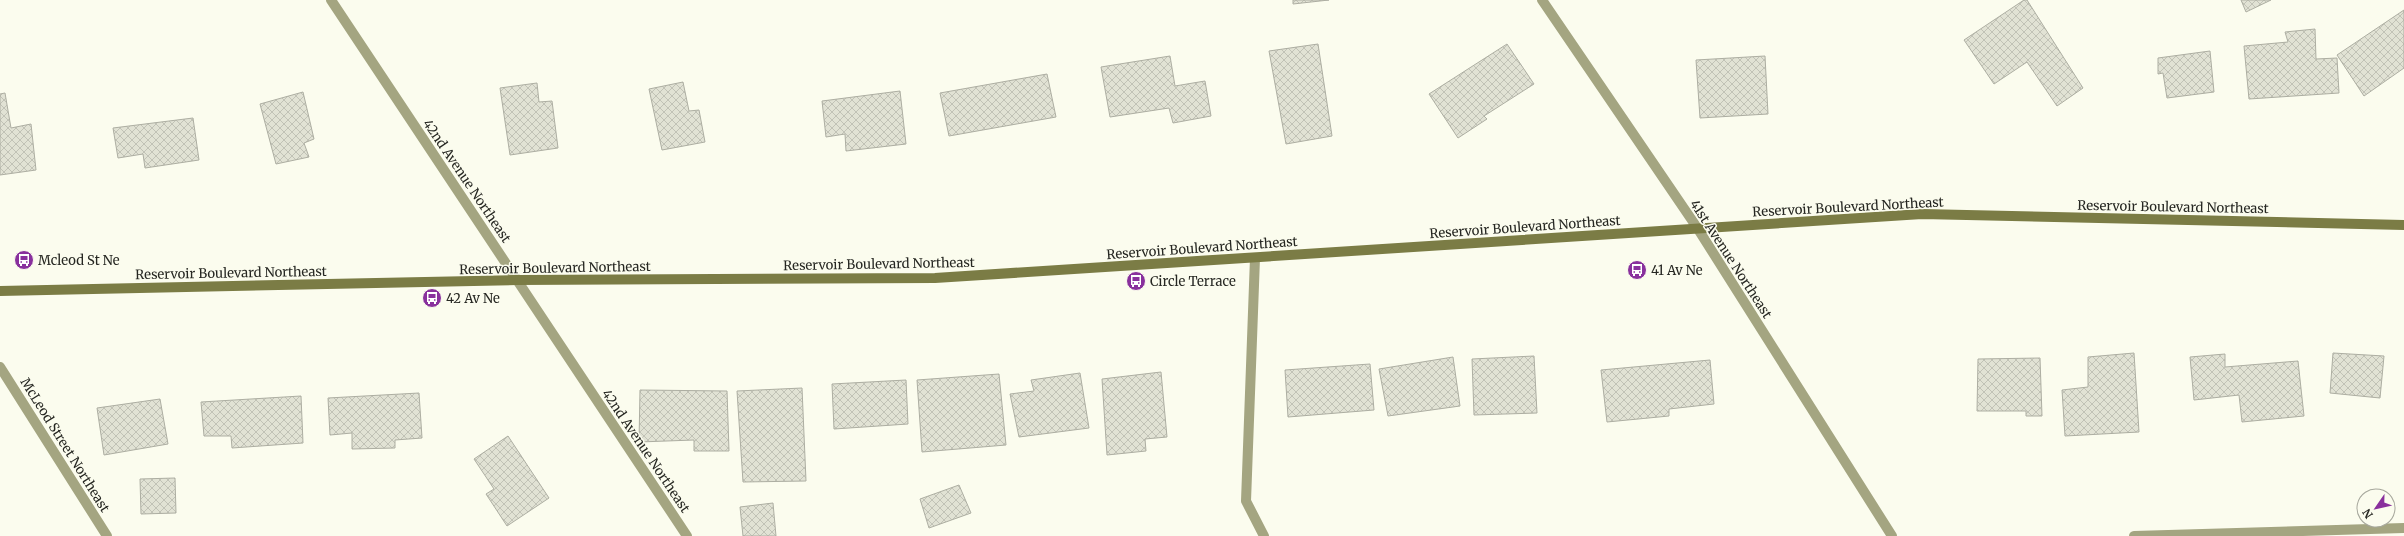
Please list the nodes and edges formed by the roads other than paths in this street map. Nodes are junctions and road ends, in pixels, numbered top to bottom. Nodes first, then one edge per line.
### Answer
1 (331, 0) edge
2 (1542, 0) edge
3 (2404, 225) edge
4 (1698, 229) junction
5 (1255, 258) junction
6 (517, 280) junction
7 (0, 291) edge
8 (0, 367) edge
9 (2404, 528) edge
10 (107, 536) edge
11 (687, 536) edge
12 (1264, 536) edge
13 (1892, 536) edge
14 (2134, 536) edge

1 - 6 street, 42nd Avenue Northeast
2 - 4 street, 41st Avenue Northeast
3 - 4 street, Reservoir Boulevard Northeast
4 - 5 street, Reservoir Boulevard Northeast
4 - 13 street, 41st Avenue Northeast
5 - 6 street, Reservoir Boulevard Northeast
5 - 12 street
6 - 7 street, Reservoir Boulevard Northeast
6 - 11 street, 42nd Avenue Northeast
8 - 10 street, McLeod Street Northeast
9 - 14 street

